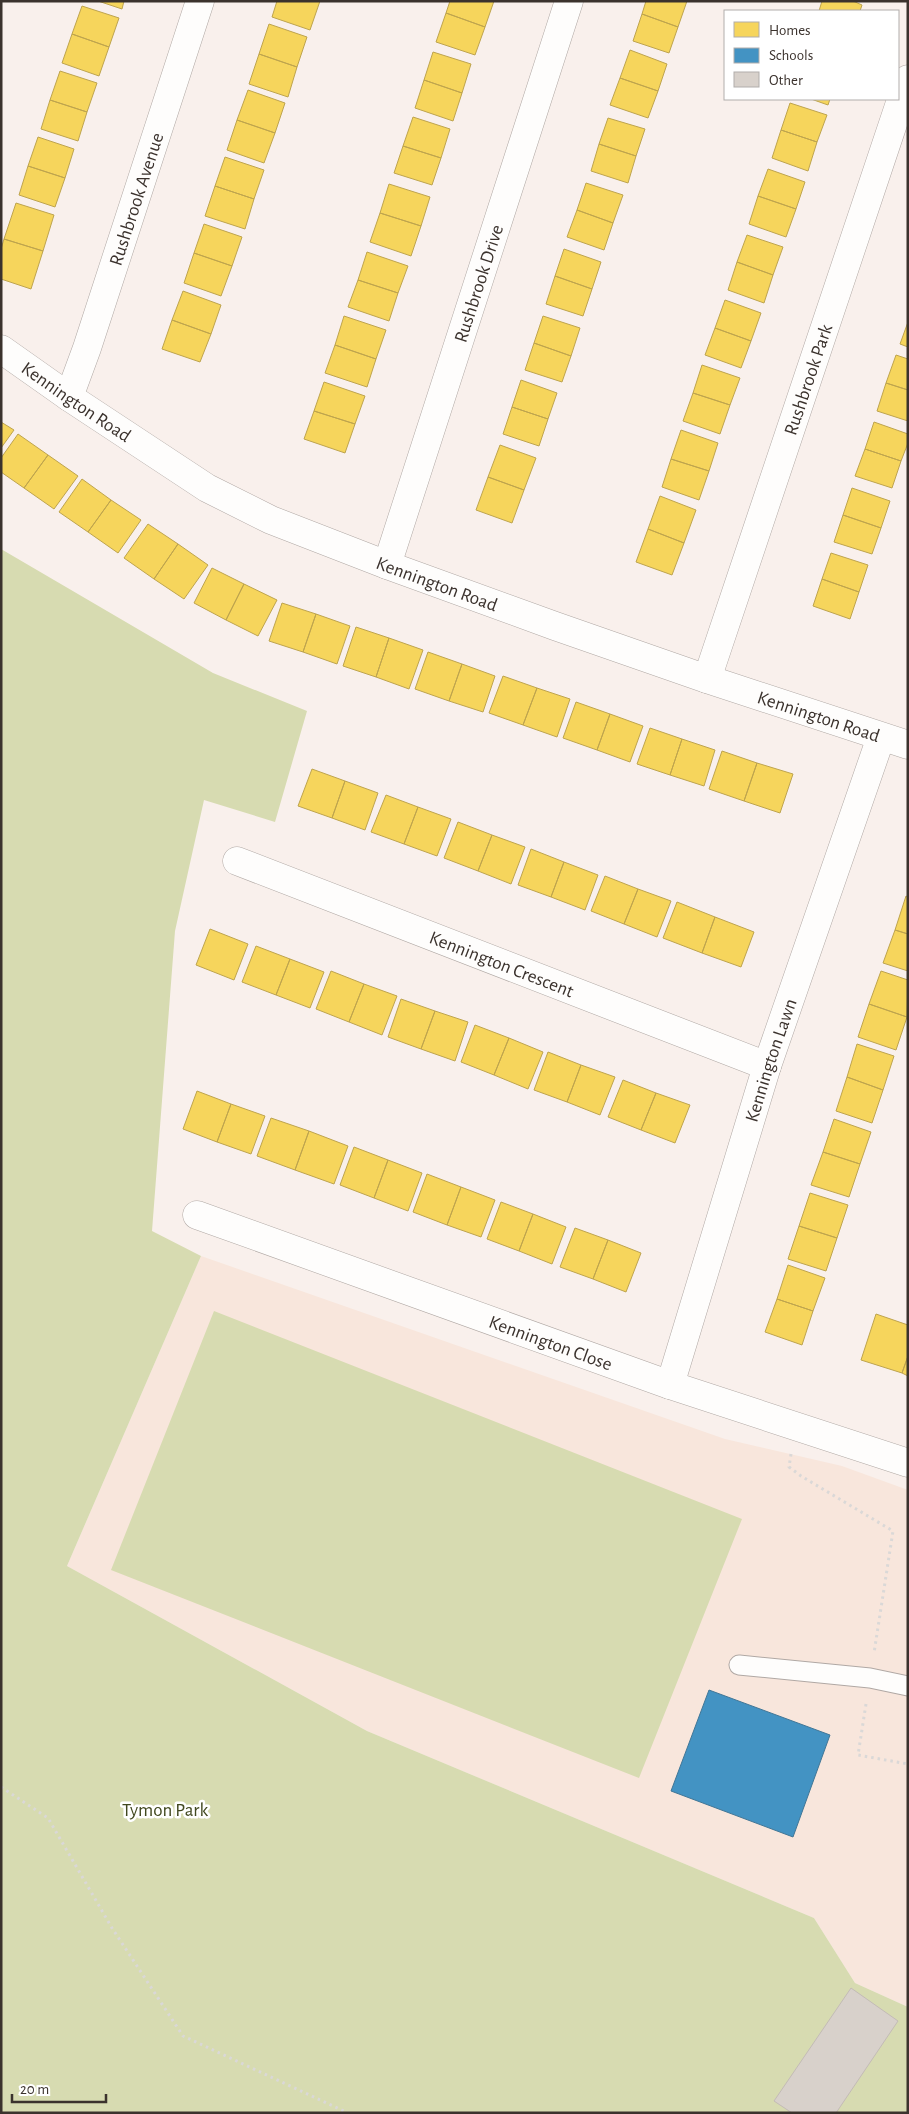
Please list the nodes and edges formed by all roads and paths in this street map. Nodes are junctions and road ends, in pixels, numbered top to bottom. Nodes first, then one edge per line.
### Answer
1 (200, 1) edge
2 (569, 1) edge
3 (908, 79) edge
4 (1, 349) edge
5 (69, 397) junction
6 (386, 565) junction
7 (707, 679) junction
8 (881, 738) junction
9 (908, 745) edge
10 (238, 861) dead end
11 (767, 1066) junction
12 (197, 1215) dead end
13 (670, 1385) junction
14 (792, 1449) dead end
15 (908, 1463) edge
16 (739, 1665) dead end
17 (870, 1678) junction
18 (908, 1686) edge
19 (908, 1764) edge
20 (1, 1787) edge
21 (348, 2113) edge

1 - 5 street, Rushbrook Avenue
2 - 6 street, Rushbrook Drive
3 - 7 street, Rushbrook Park
4 - 5 street, Kennington Road
5 - 6 street, Kennington Road
6 - 7 street, Kennington Road
7 - 8 street, Kennington Road
8 - 9 street, Kennington Road
8 - 11 street, Kennington Lawn
10 - 11 street, Kennington Crescent
11 - 13 street, Kennington Lawn
12 - 13 street, Kennington Close
13 - 15 street, Kennington Close
14 - 17 path
16 - 17 lane
17 - 18 lane
17 - 19 path
20 - 21 path

